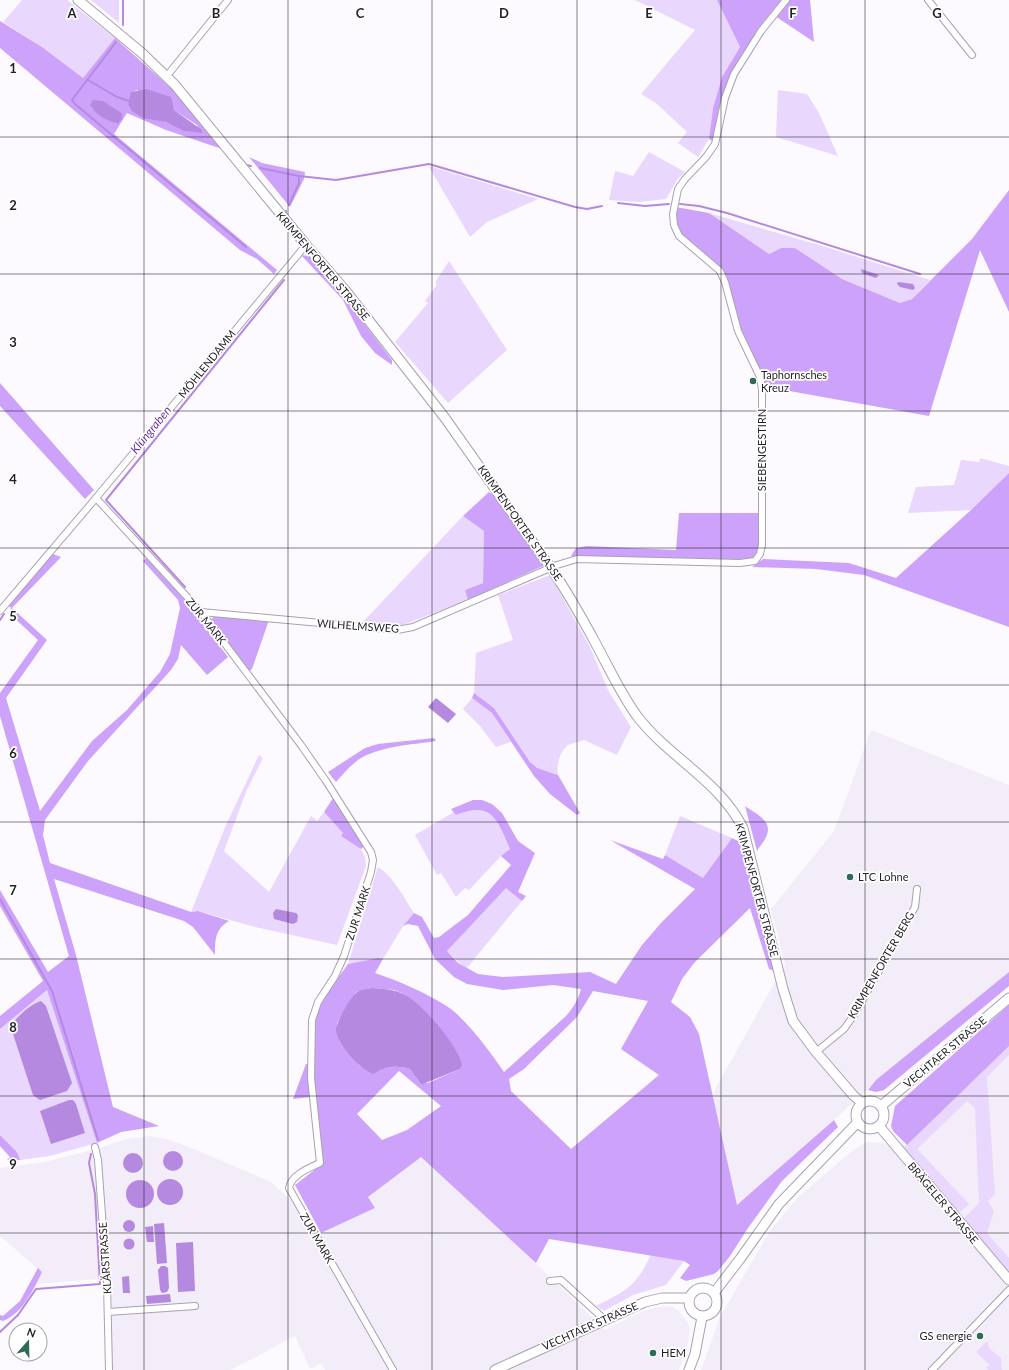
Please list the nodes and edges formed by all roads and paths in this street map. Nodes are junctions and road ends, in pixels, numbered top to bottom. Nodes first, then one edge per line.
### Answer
1 (78, 0) edge
2 (228, 0) edge
3 (786, 0) edge
4 (928, 0) edge
5 (972, 55) dead end
6 (166, 77) junction
7 (306, 245) junction
8 (96, 498) junction
9 (551, 568) junction
10 (0, 611) edge
11 (201, 612) junction
12 (917, 889) dead end
13 (1009, 998) edge
14 (816, 1052) junction
15 (862, 1103) junction
16 (881, 1106) junction
17 (857, 1123) junction
18 (879, 1126) junction
19 (95, 1147) dead end
20 (1009, 1280) edge
21 (550, 1281) dead end
22 (1009, 1290) edge
23 (714, 1293) junction
24 (689, 1298) junction
25 (195, 1306) dead end
26 (108, 1312) junction
27 (702, 1317) junction
28 (605, 1320) junction
29 (109, 1370) edge
30 (393, 1370) edge
31 (495, 1370) edge
32 (689, 1370) edge
33 (932, 1370) edge

1 - 6 street, KRIMPENFORTER STRASSE
2 - 6 street
3 - 9 street, SIEBENGESTIRN
4 - 5 street
6 - 7 street, KRIMPENFORTER STRASSE
7 - 8 street, MÖHLENDAMM
7 - 9 street, KRIMPENFORTER STRASSE
8 - 10 street, MÖHLENDAMM
8 - 11 street, ZUR MARK
9 - 11 street, WILHELMSWEG
9 - 14 street, KRIMPENFORTER STRASSE
11 - 30 street, ZUR MARK
12 - 14 street, KRIMPENFORTER BERG
13 - 16 street, VECHTAER STRASSE
14 - 15 street, KRIMPENFORTER STRASSE
15 - 16 street
15 - 17 street
16 - 18 street
17 - 18 street
17 - 23 street
18 - 20 street, BRÄGELER STRASSE
19 - 26 street, KLÄRSTRASSE
21 - 28 street
22 - 33 street
23 - 24 street
23 - 27 street
24 - 27 street
24 - 28 street, VECHTAER STRASSE
25 - 26 street
26 - 29 street, KLÄRSTRASSE
27 - 32 street
28 - 31 street, VECHTAER STRASSE

